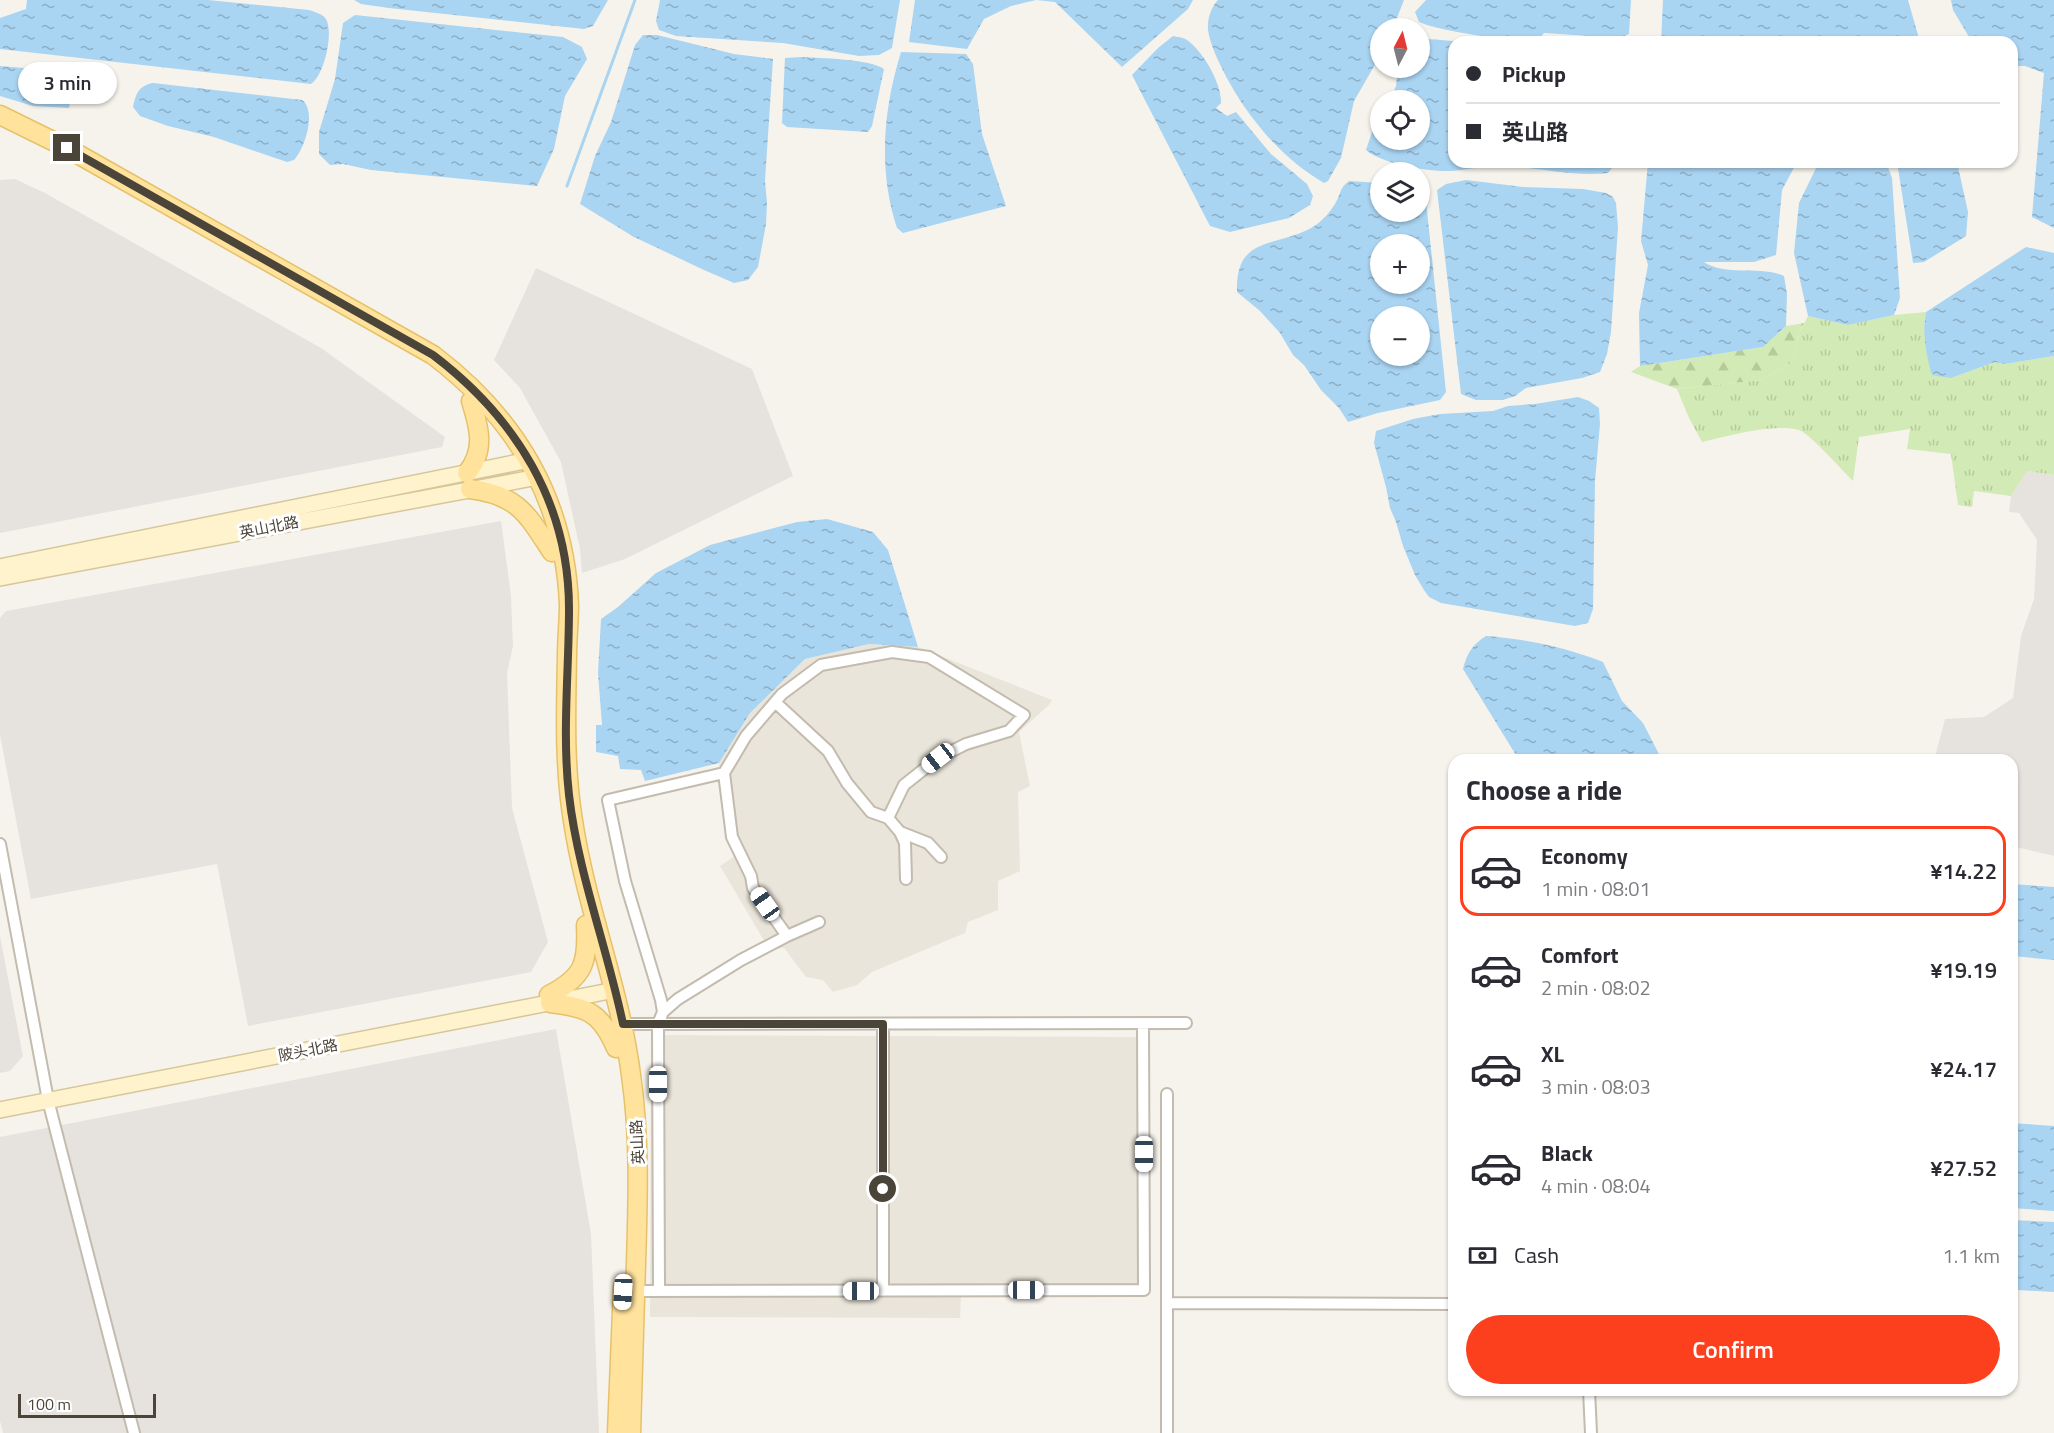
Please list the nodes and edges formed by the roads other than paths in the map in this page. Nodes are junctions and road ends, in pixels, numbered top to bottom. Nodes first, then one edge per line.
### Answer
1 (0, 115) edge
2 (0, 127) edge
3 (471, 401) junction
4 (528, 470) junction
5 (468, 481) junction
6 (552, 552) junction
7 (0, 567) edge
8 (0, 578) edge
9 (775, 702) junction
10 (724, 773) junction
11 (888, 818) junction
12 (900, 832) junction
13 (0, 844) edge
14 (941, 857) dead end
15 (906, 879) dead end
16 (819, 922) dead end
17 (586, 925) junction
18 (787, 936) junction
19 (608, 987) junction
20 (550, 999) junction
21 (663, 1012) junction
22 (1186, 1023) dead end
23 (623, 1024) junction
24 (658, 1024) junction
25 (883, 1024) junction
26 (1143, 1024) junction
27 (616, 1048) junction
28 (1167, 1094) dead end
29 (48, 1096) junction
30 (0, 1101) edge
31 (0, 1110) edge
32 (884, 1290) junction
33 (635, 1291) junction
34 (659, 1291) junction
35 (1167, 1303) junction
36 (1448, 1304) edge
37 (1589, 1396) edge
38 (134, 1433) edge
39 (617, 1433) edge
40 (632, 1433) edge
41 (1167, 1433) edge
42 (1591, 1433) edge

1 - 4 main road, 英山路
2 - 3 main road, 英山路
3 - 4 main road, 英山路
3 - 5 main road
4 - 5 main road, 英山北路
4 - 6 main road, 英山路
4 - 19 main road, 英山路
5 - 6 main road
5 - 7 main road, 英山北路
5 - 8 main road, 英山北路
6 - 17 main road, 英山路
9 - 10 street
9 - 11 street
9 - 11 street
10 - 18 street
10 - 21 street
11 - 12 street
12 - 14 street
12 - 15 street
13 - 29 street
16 - 18 street
17 - 19 main road, 英山路
17 - 20 main road
18 - 21 street
19 - 20 main road, 陂头北路
19 - 23 main road, 英山路
19 - 27 main road, 英山路
20 - 27 main road
20 - 29 main road, 陂头北路
21 - 24 street
22 - 26 street
23 - 24 street
23 - 33 main road, 英山路
24 - 25 street
24 - 34 street
25 - 26 street
25 - 32 street
26 - 32 street
27 - 39 main road, 英山路
28 - 35 street
29 - 30 main road, 陂头北路
29 - 31 main road, 陂头北路
29 - 38 street
32 - 34 street
33 - 34 street
33 - 40 main road, 英山路
35 - 36 street
35 - 41 street
37 - 42 street

